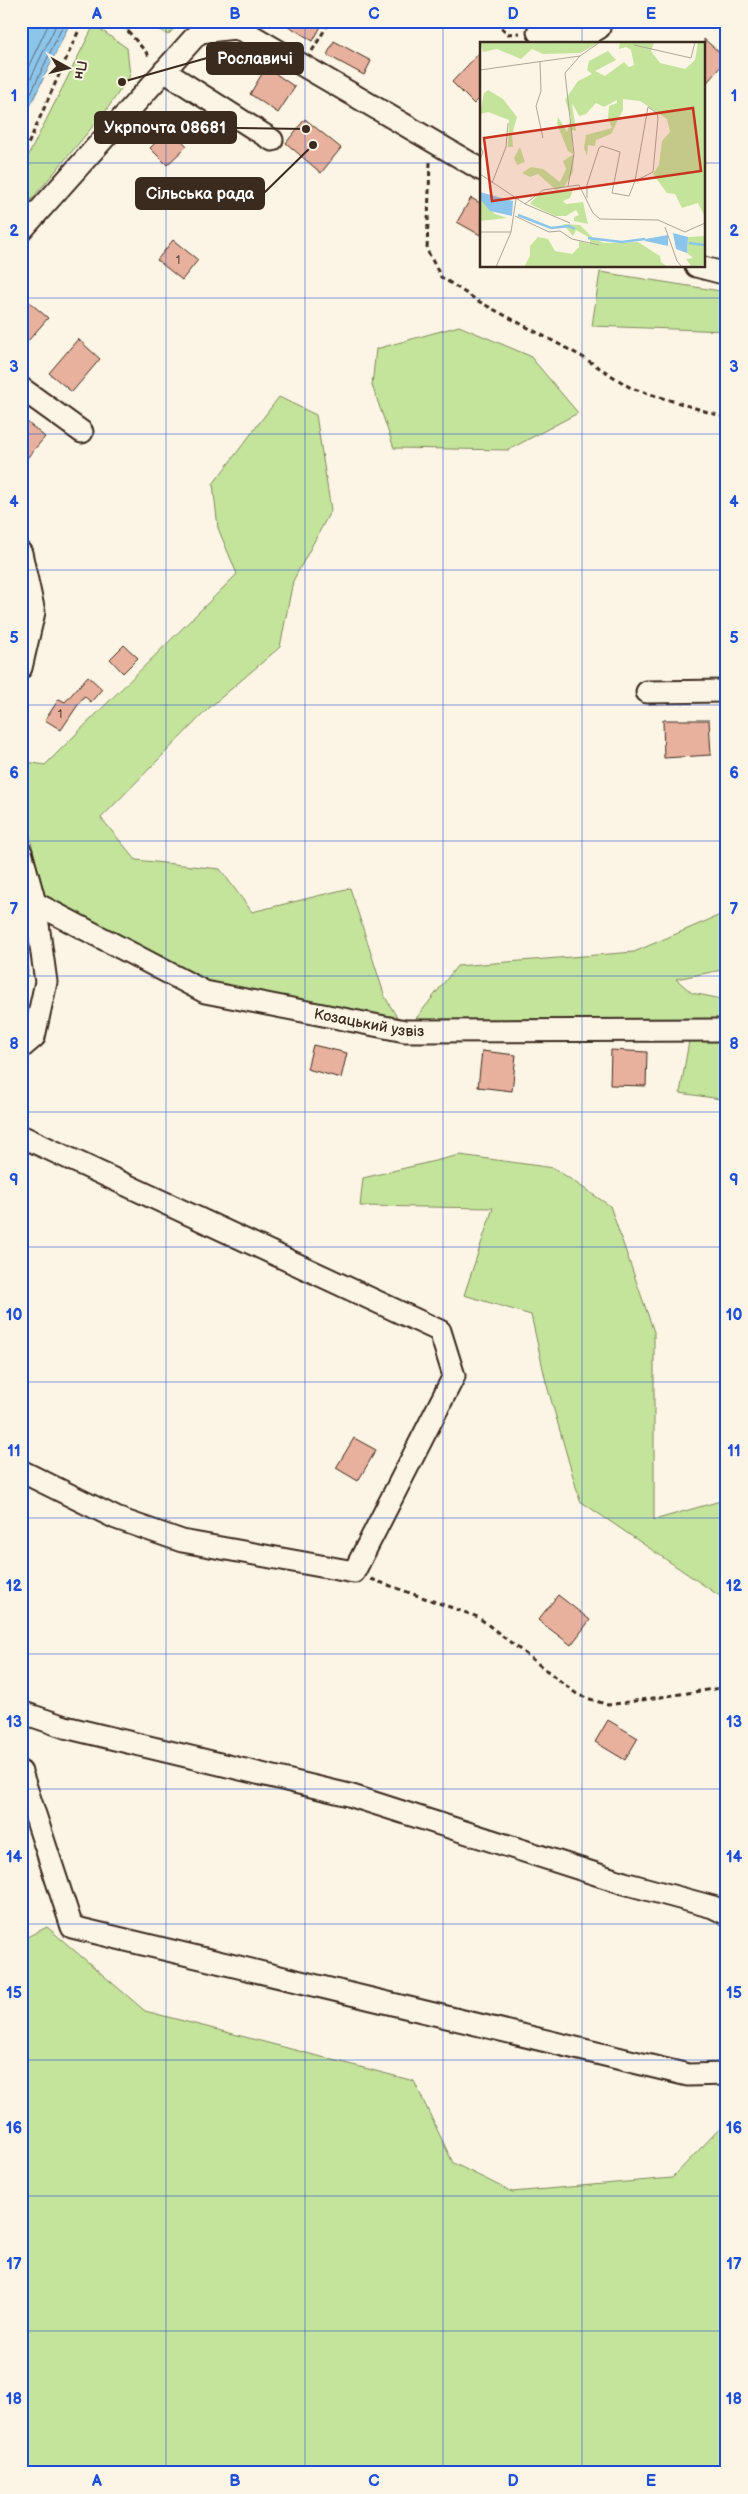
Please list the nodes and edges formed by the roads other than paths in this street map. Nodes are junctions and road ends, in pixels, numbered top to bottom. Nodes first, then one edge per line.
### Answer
1 (595, 21) edge
2 (239, 25) edge
3 (205, 26) edge
4 (538, 32) road end
5 (164, 71) junction
6 (272, 140) dead end
7 (480, 169) edge
8 (21, 231) edge
9 (704, 268) edge
10 (727, 274) edge
11 (21, 388) edge
12 (82, 432) dead end
13 (21, 552) edge
14 (21, 668) edge
15 (727, 690) edge
16 (647, 692) dead end
17 (21, 852) edge
18 (35, 903) junction
19 (727, 1030) edge
20 (21, 1048) edge
21 (21, 1136) edge
22 (21, 1471) edge
23 (21, 1712) edge
24 (21, 1772) edge
25 (727, 1914) edge
26 (727, 2074) edge

1 - 4 street
2 - 3 street
2 - 7 street
3 - 5 street
5 - 6 street
5 - 8 street
9 - 10 street
11 - 12 street
13 - 14 street
15 - 16 street
17 - 18 street
18 - 19 street, Козацький узвіз
18 - 20 street
21 - 22 street
23 - 25 street
24 - 26 street

